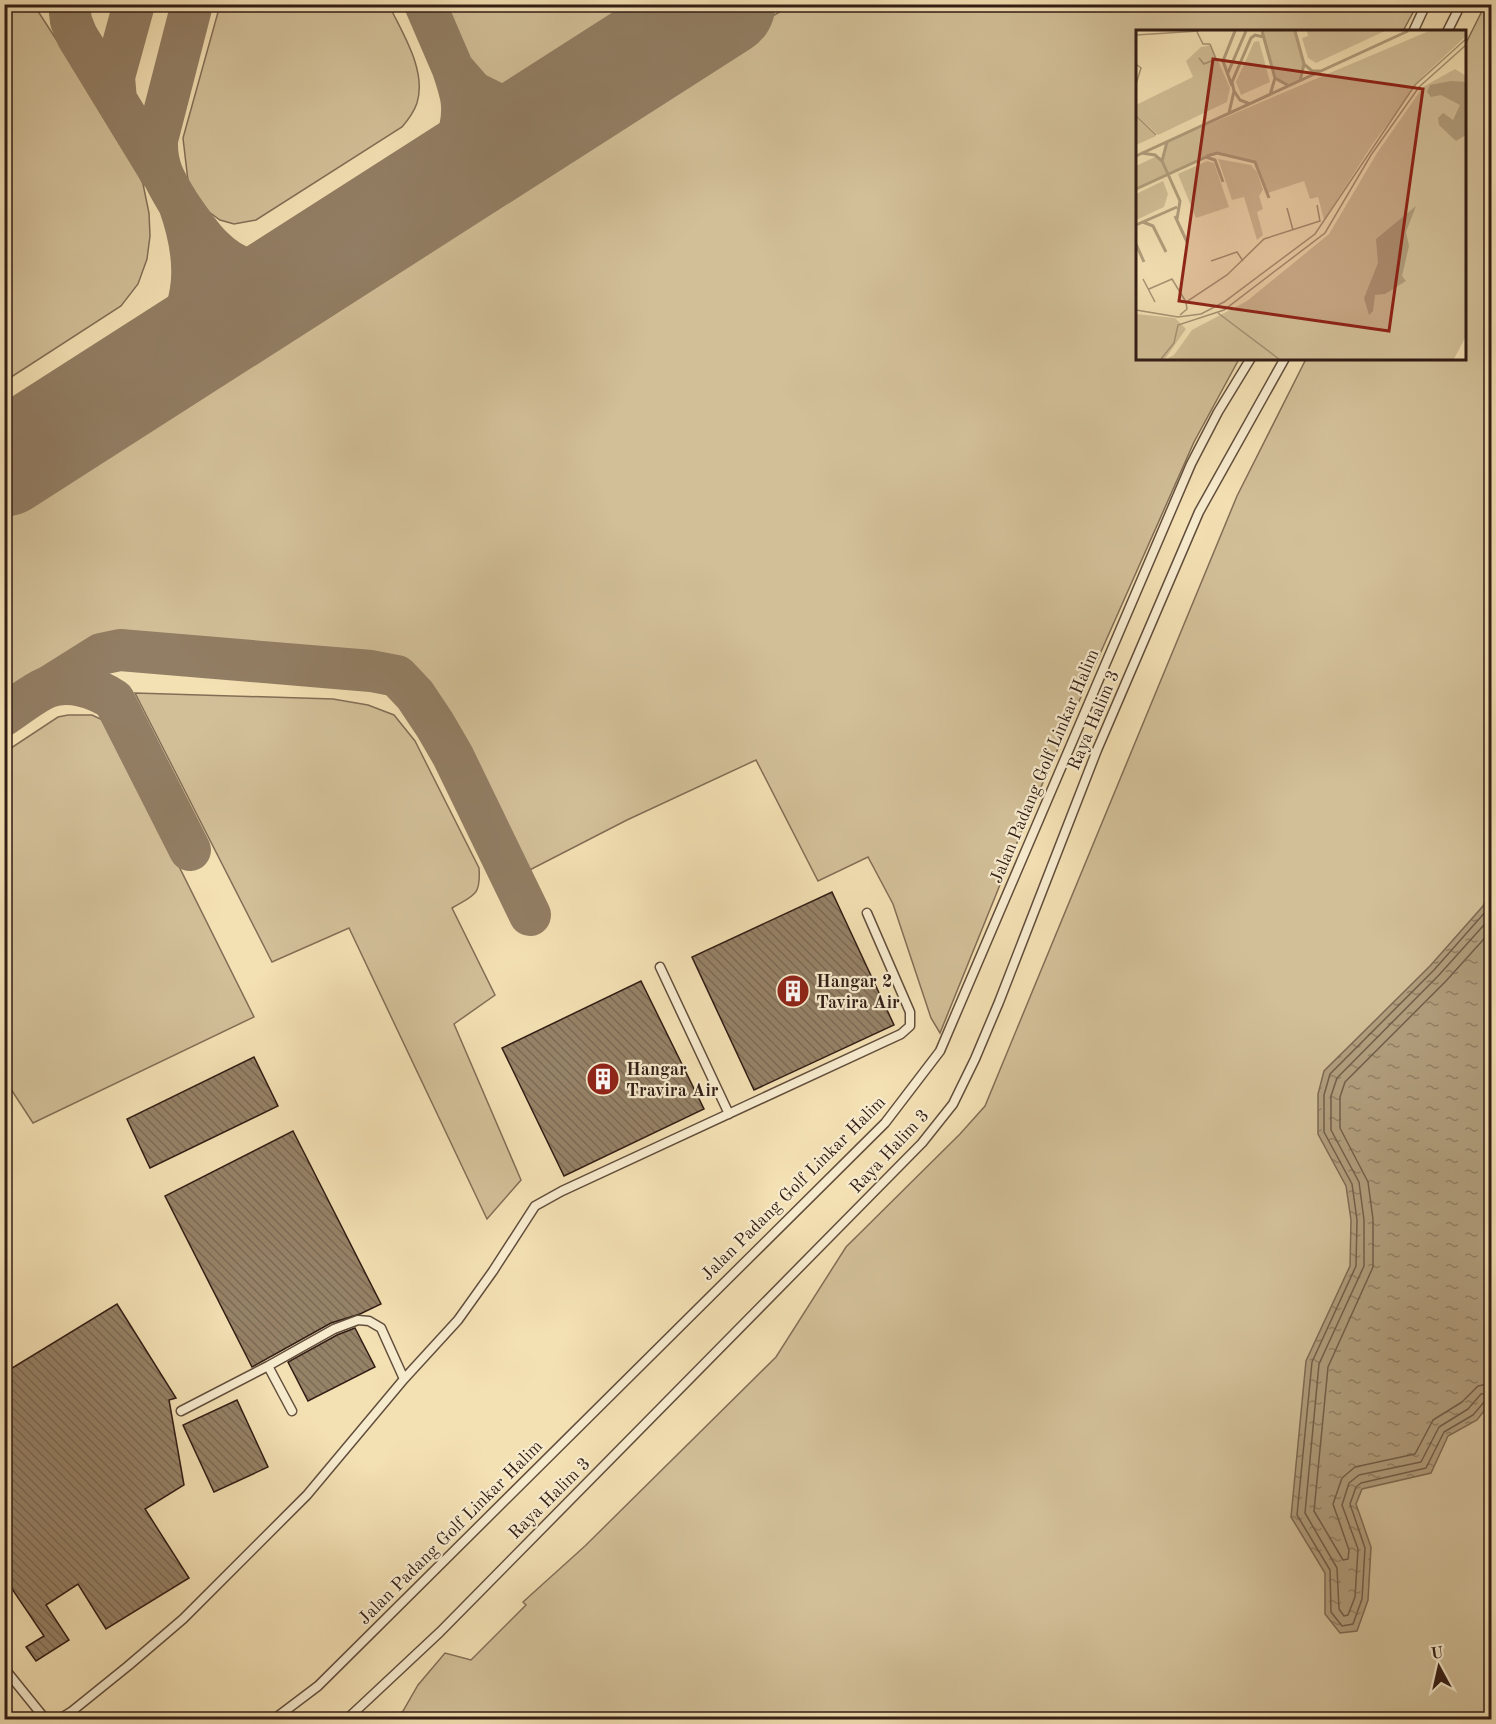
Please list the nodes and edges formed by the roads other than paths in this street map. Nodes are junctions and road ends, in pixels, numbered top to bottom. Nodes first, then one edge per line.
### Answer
1 (1426, 4) edge
2 (1461, 4) edge
3 (1414, 30) edge
4 (1448, 30) edge
5 (1250, 360) edge
6 (1284, 360) edge
7 (867, 913) dead end
8 (660, 967) dead end
9 (729, 1114) junction
10 (268, 1366) junction
11 (404, 1379) junction
12 (181, 1411) dead end
13 (292, 1411) dead end
14 (4, 1668) edge
15 (46, 1719) edge
16 (58, 1719) edge
17 (273, 1719) edge
18 (346, 1719) edge

1 - 3 lane
2 - 4 lane
5 - 17 lane, Jalan Padang Golf Linkar Halim
6 - 18 lane, Raya Halim 3
7 - 9 lane
8 - 9 lane
9 - 11 lane
10 - 11 lane
10 - 12 lane
10 - 13 lane
11 - 16 lane
14 - 15 lane

